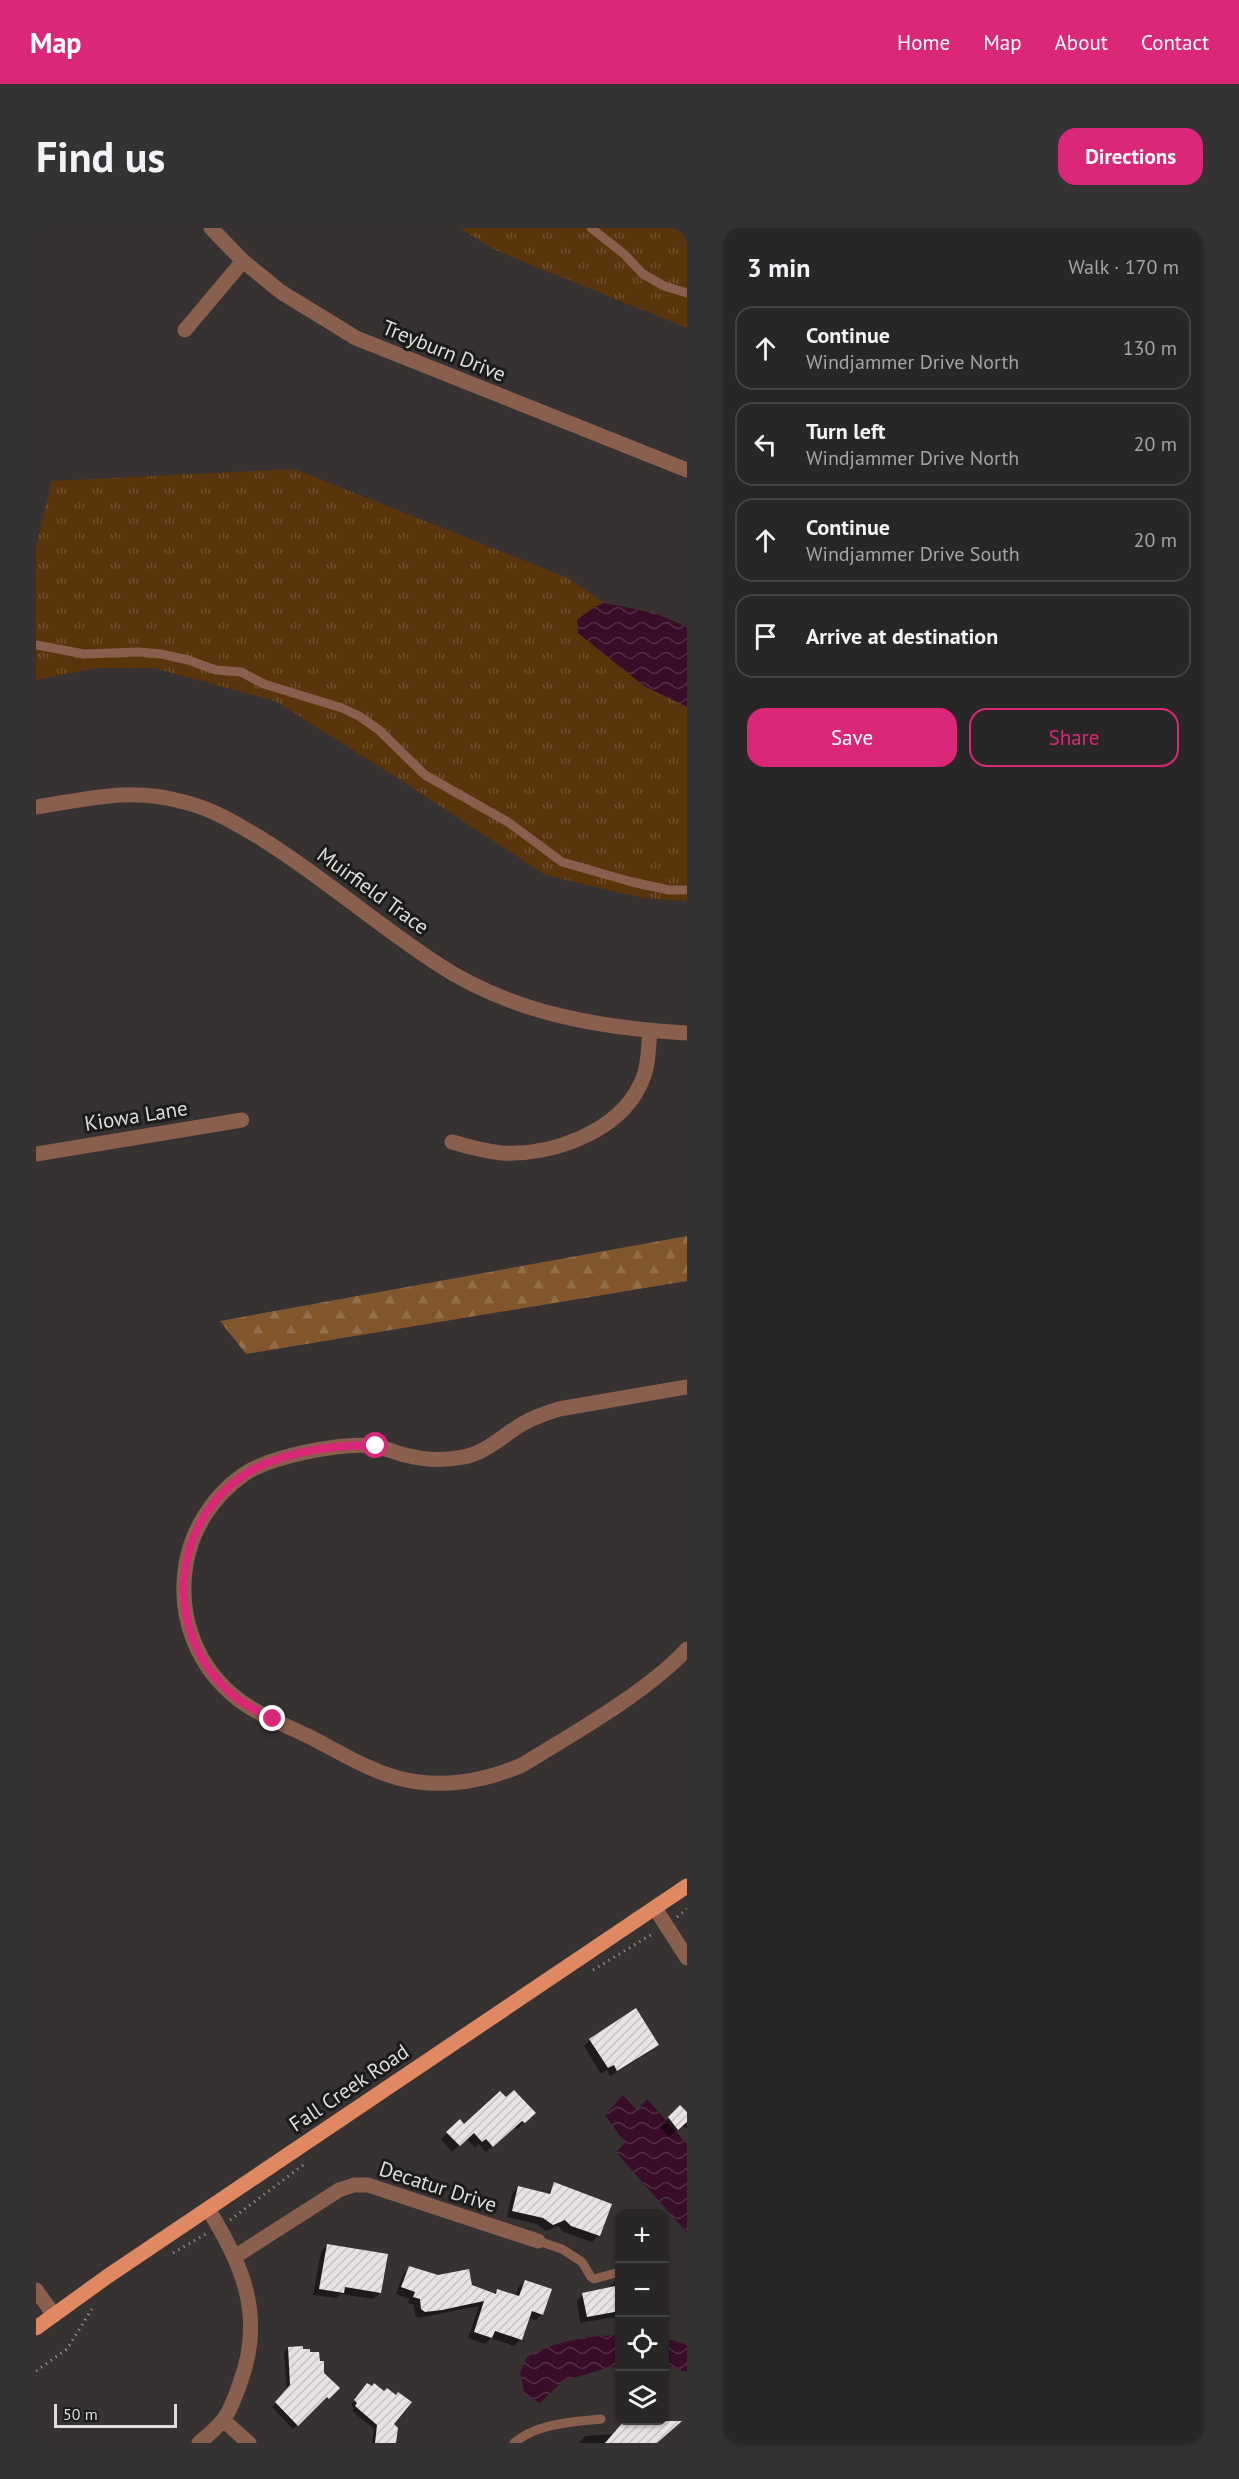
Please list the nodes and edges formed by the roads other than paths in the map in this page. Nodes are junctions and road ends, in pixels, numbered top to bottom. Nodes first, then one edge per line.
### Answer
1 (211, 228) edge
2 (591, 228) edge
3 (243, 261) junction
4 (687, 293) edge
5 (185, 330) dead end
6 (687, 470) edge
7 (36, 645) edge
8 (36, 807) edge
9 (687, 890) edge
10 (650, 1031) junction
11 (687, 1033) edge
12 (242, 1120) dead end
13 (452, 1142) dead end
14 (36, 1154) edge
15 (686, 1392) edge
16 (687, 1649) edge
17 (687, 1886) edge
18 (655, 1908) junction
19 (687, 1958) edge
20 (208, 2209) junction
21 (538, 2241) joint
22 (236, 2256) junction
23 (615, 2274) edge
24 (36, 2290) edge
25 (54, 2315) junction
26 (36, 2328) edge
27 (601, 2419) dead end
28 (223, 2420) junction
29 (200, 2443) edge
30 (249, 2443) edge
31 (514, 2443) edge

1 - 3 street, Treyburn Drive
2 - 4 lane
3 - 5 street
3 - 6 street, Treyburn Drive
7 - 9 lane
8 - 10 street, Muirfield Trace
10 - 11 street, Muirfield Trace
10 - 13 street
12 - 14 street, Kiowa Lane
15 - 16 street
17 - 18 main road, Fall Creek Road
18 - 19 street
18 - 20 main road, Fall Creek Road
20 - 22 street
20 - 25 main road, Fall Creek Road
21 - 22 street, Decatur Drive
21 - 23 lane
22 - 28 street
24 - 25 street
25 - 26 main road, Fall Creek Road
27 - 31 lane
28 - 29 street
28 - 30 street

